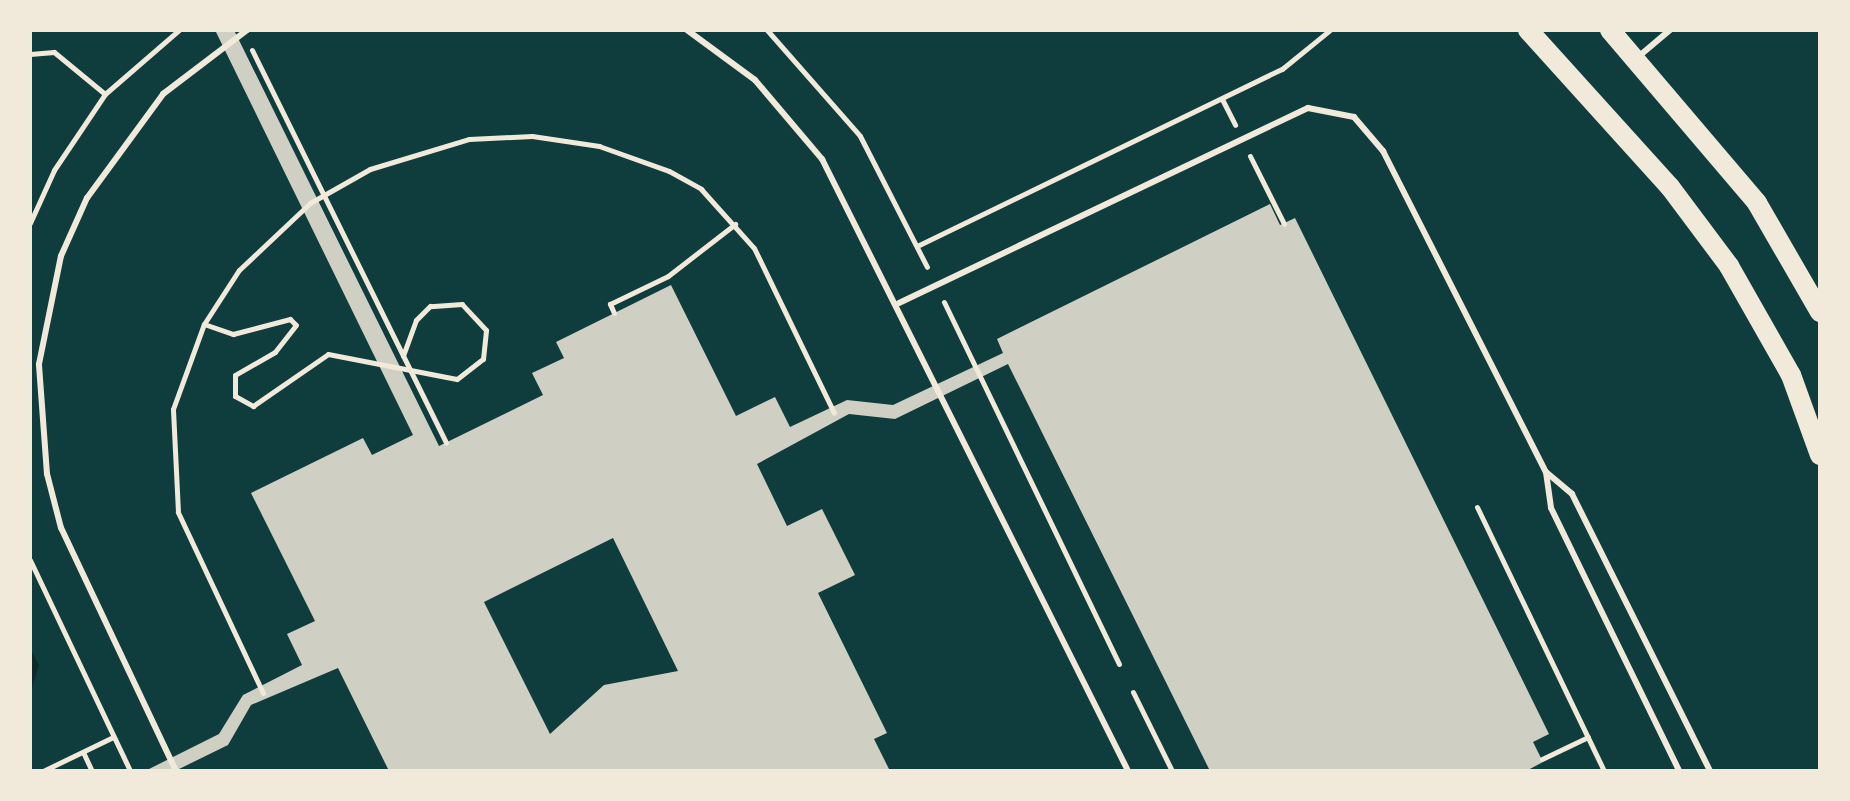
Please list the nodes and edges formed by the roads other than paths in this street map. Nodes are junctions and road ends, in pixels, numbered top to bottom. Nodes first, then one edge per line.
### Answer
1 (247, 30) edge
2 (687, 30) edge
3 (1528, 30) edge
4 (1610, 30) edge
5 (1670, 30) edge
6 (1636, 60) junction
7 (899, 303) junction
8 (1820, 312) edge
9 (1820, 455) edge
10 (1546, 472) junction
11 (176, 771) edge
12 (1128, 771) edge
13 (1679, 771) edge
14 (1710, 771) edge

1 - 11 lane
2 - 7 lane
3 - 9 main road
4 - 6 main road
5 - 6 lane
6 - 8 main road
7 - 10 lane
7 - 12 lane
10 - 13 lane
10 - 14 lane

